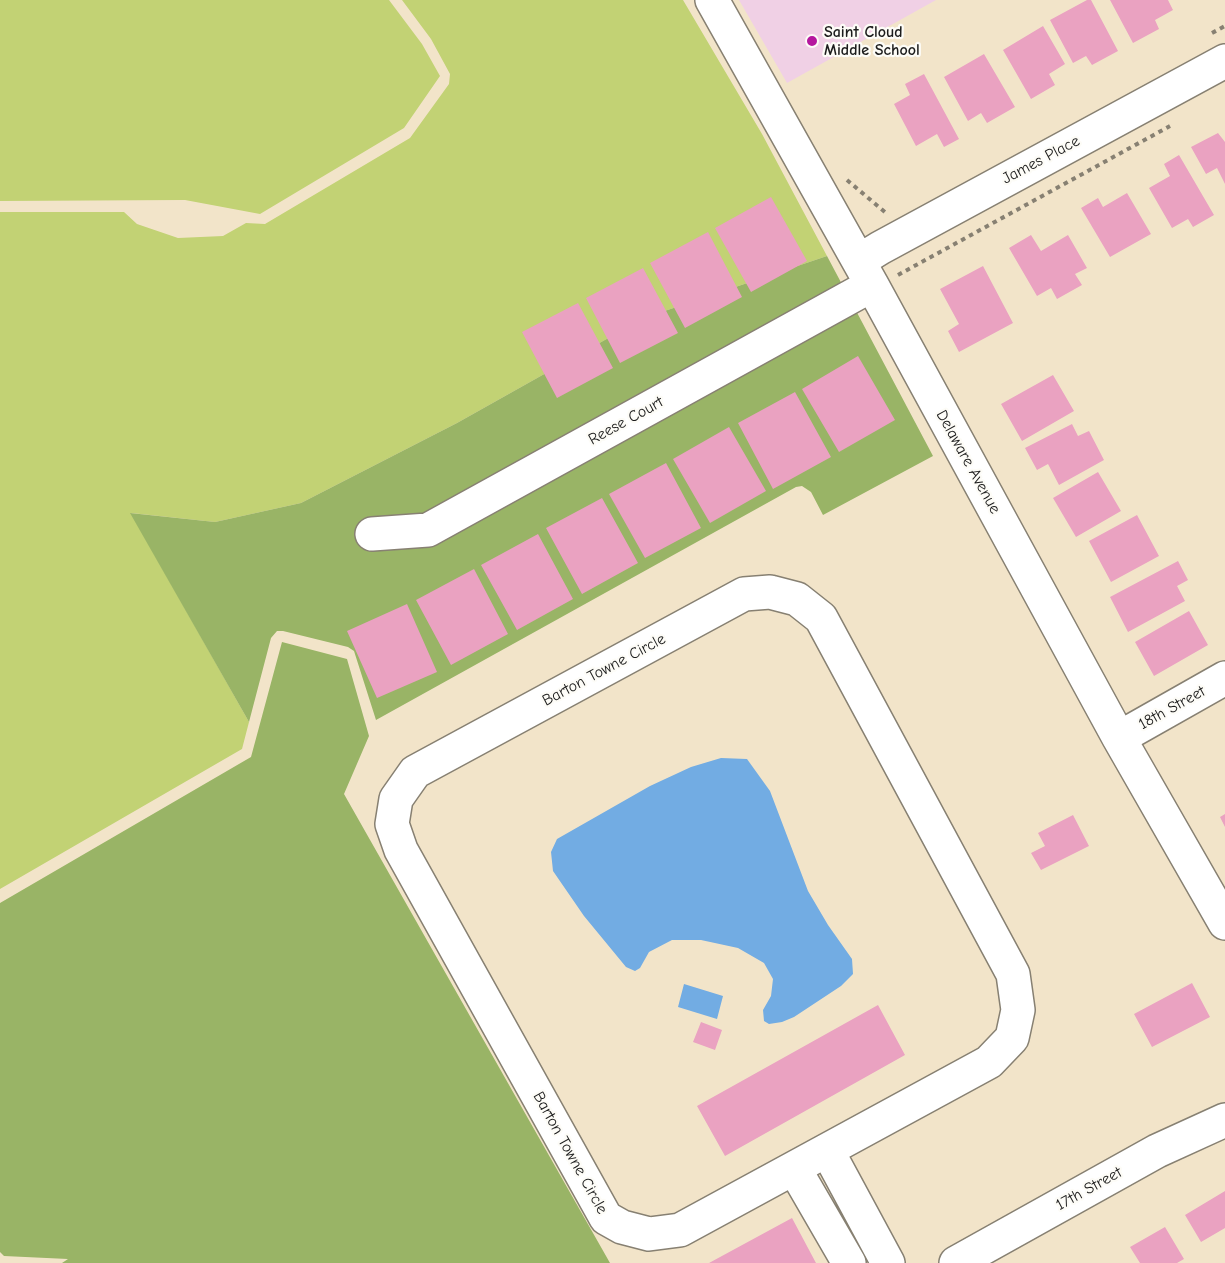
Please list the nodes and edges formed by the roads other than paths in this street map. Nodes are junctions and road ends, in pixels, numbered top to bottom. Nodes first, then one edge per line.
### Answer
1 (712, 0) edge
2 (1215, 49) edge
3 (866, 273) junction
4 (372, 534) dead end
5 (1225, 678) edge
6 (1119, 738) junction
7 (1225, 924) edge
8 (1225, 1120) edge
9 (827, 1150) junction
10 (794, 1168) junction
11 (849, 1263) edge
12 (888, 1263) edge
13 (956, 1263) edge

1 - 3 street, Delaware Avenue
2 - 3 street, James Place
3 - 4 street, Reese Court
3 - 6 street, Delaware Avenue
5 - 6 street, 18th Street
6 - 7 street, Delaware Avenue
8 - 13 street, 17th Street
9 - 10 street, Barton Towne Circle
9 - 10 street, Barton Towne Circle
9 - 12 street
10 - 11 street

